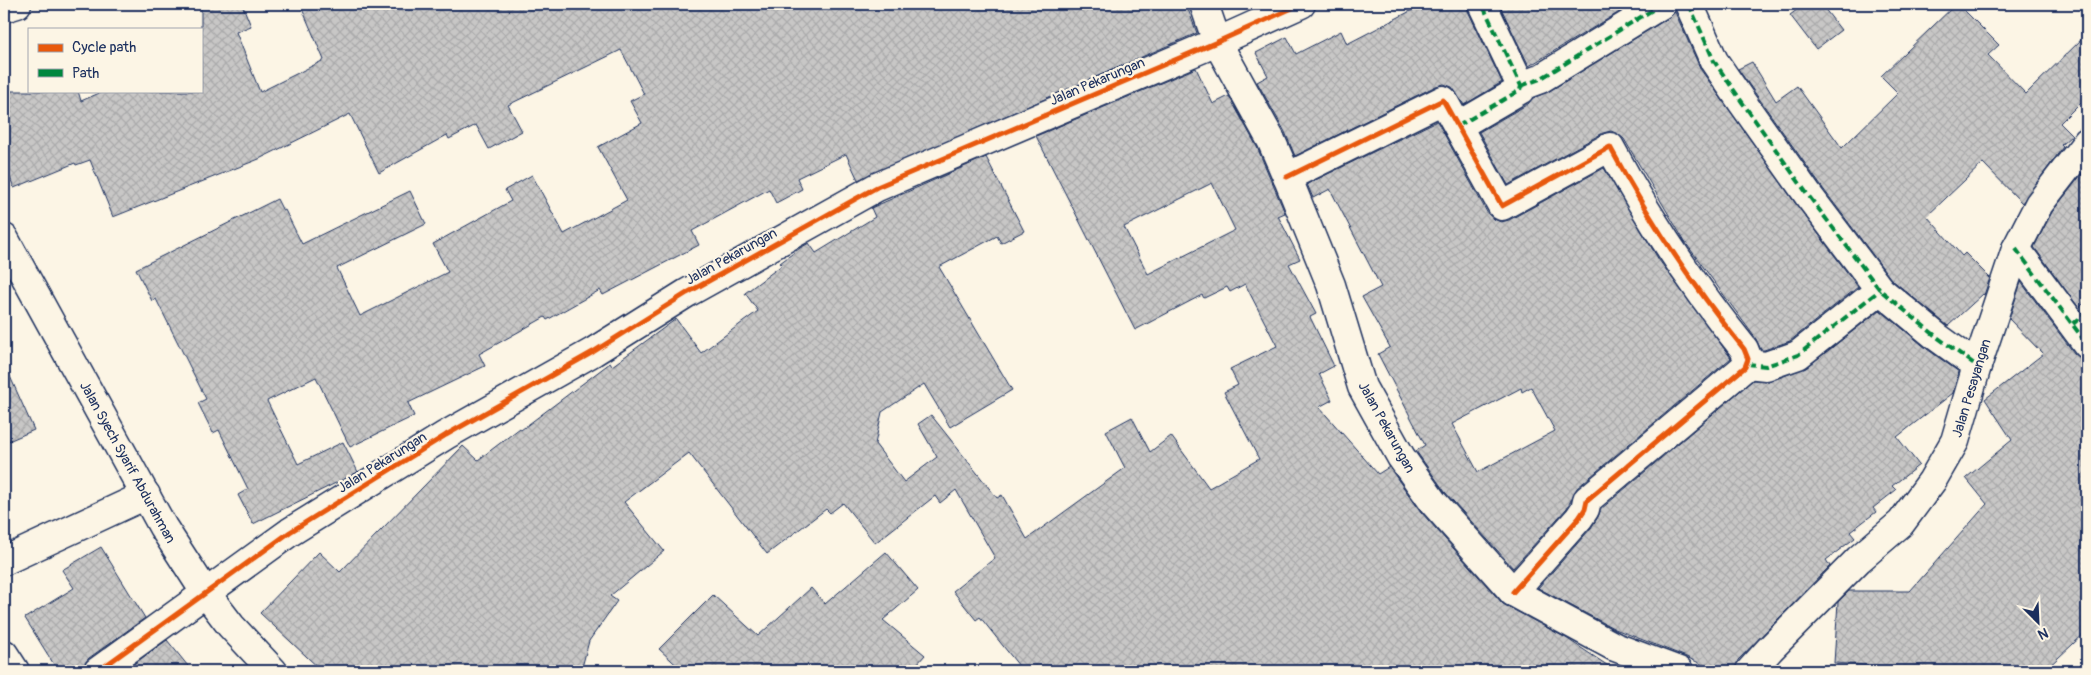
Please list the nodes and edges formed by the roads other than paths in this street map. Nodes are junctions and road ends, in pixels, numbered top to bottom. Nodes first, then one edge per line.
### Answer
1 (17, 4) edge
2 (1204, 4) edge
3 (1301, 4) edge
4 (1482, 4) edge
5 (1662, 4) edge
6 (1689, 4) edge
7 (4, 8) edge
8 (1217, 42) junction
9 (1521, 86) junction
10 (1458, 126) junction
11 (2087, 142) edge
12 (1287, 177) junction
13 (4, 238) edge
14 (2016, 249) junction
15 (1880, 290) junction
16 (2082, 327) edge
17 (1747, 364) junction
18 (1977, 366) junction
19 (146, 495) junction
20 (4, 561) edge
21 (205, 592) junction
22 (1513, 592) junction
23 (4, 654) edge
24 (15, 671) edge
25 (98, 671) edge
26 (273, 671) edge
27 (1679, 671) edge
28 (1750, 671) edge

1 - 7 street
2 - 8 street
3 - 8 street, Jalan Pekarungan
4 - 9 street
5 - 9 street
6 - 15 street
8 - 12 street, Jalan Pekarungan
8 - 21 street, Jalan Pekarungan
9 - 10 street
10 - 12 street
10 - 17 street
11 - 14 street, Jalan Pesayangan
12 - 22 street, Jalan Pekarungan
13 - 19 street, Jalan Syech Syarif Abdurahman
14 - 16 street
14 - 18 street, Jalan Pesayangan
15 - 17 street
15 - 18 street
17 - 22 street
18 - 28 street, Jalan Pesayangan
19 - 20 street
19 - 21 street, Jalan Syech Syarif Abdurahman
21 - 25 street, Jalan Pekarungan
21 - 26 street, Jalan Syech Syarif Abdurahman
22 - 27 street, Jalan Pekarungan
23 - 24 street

